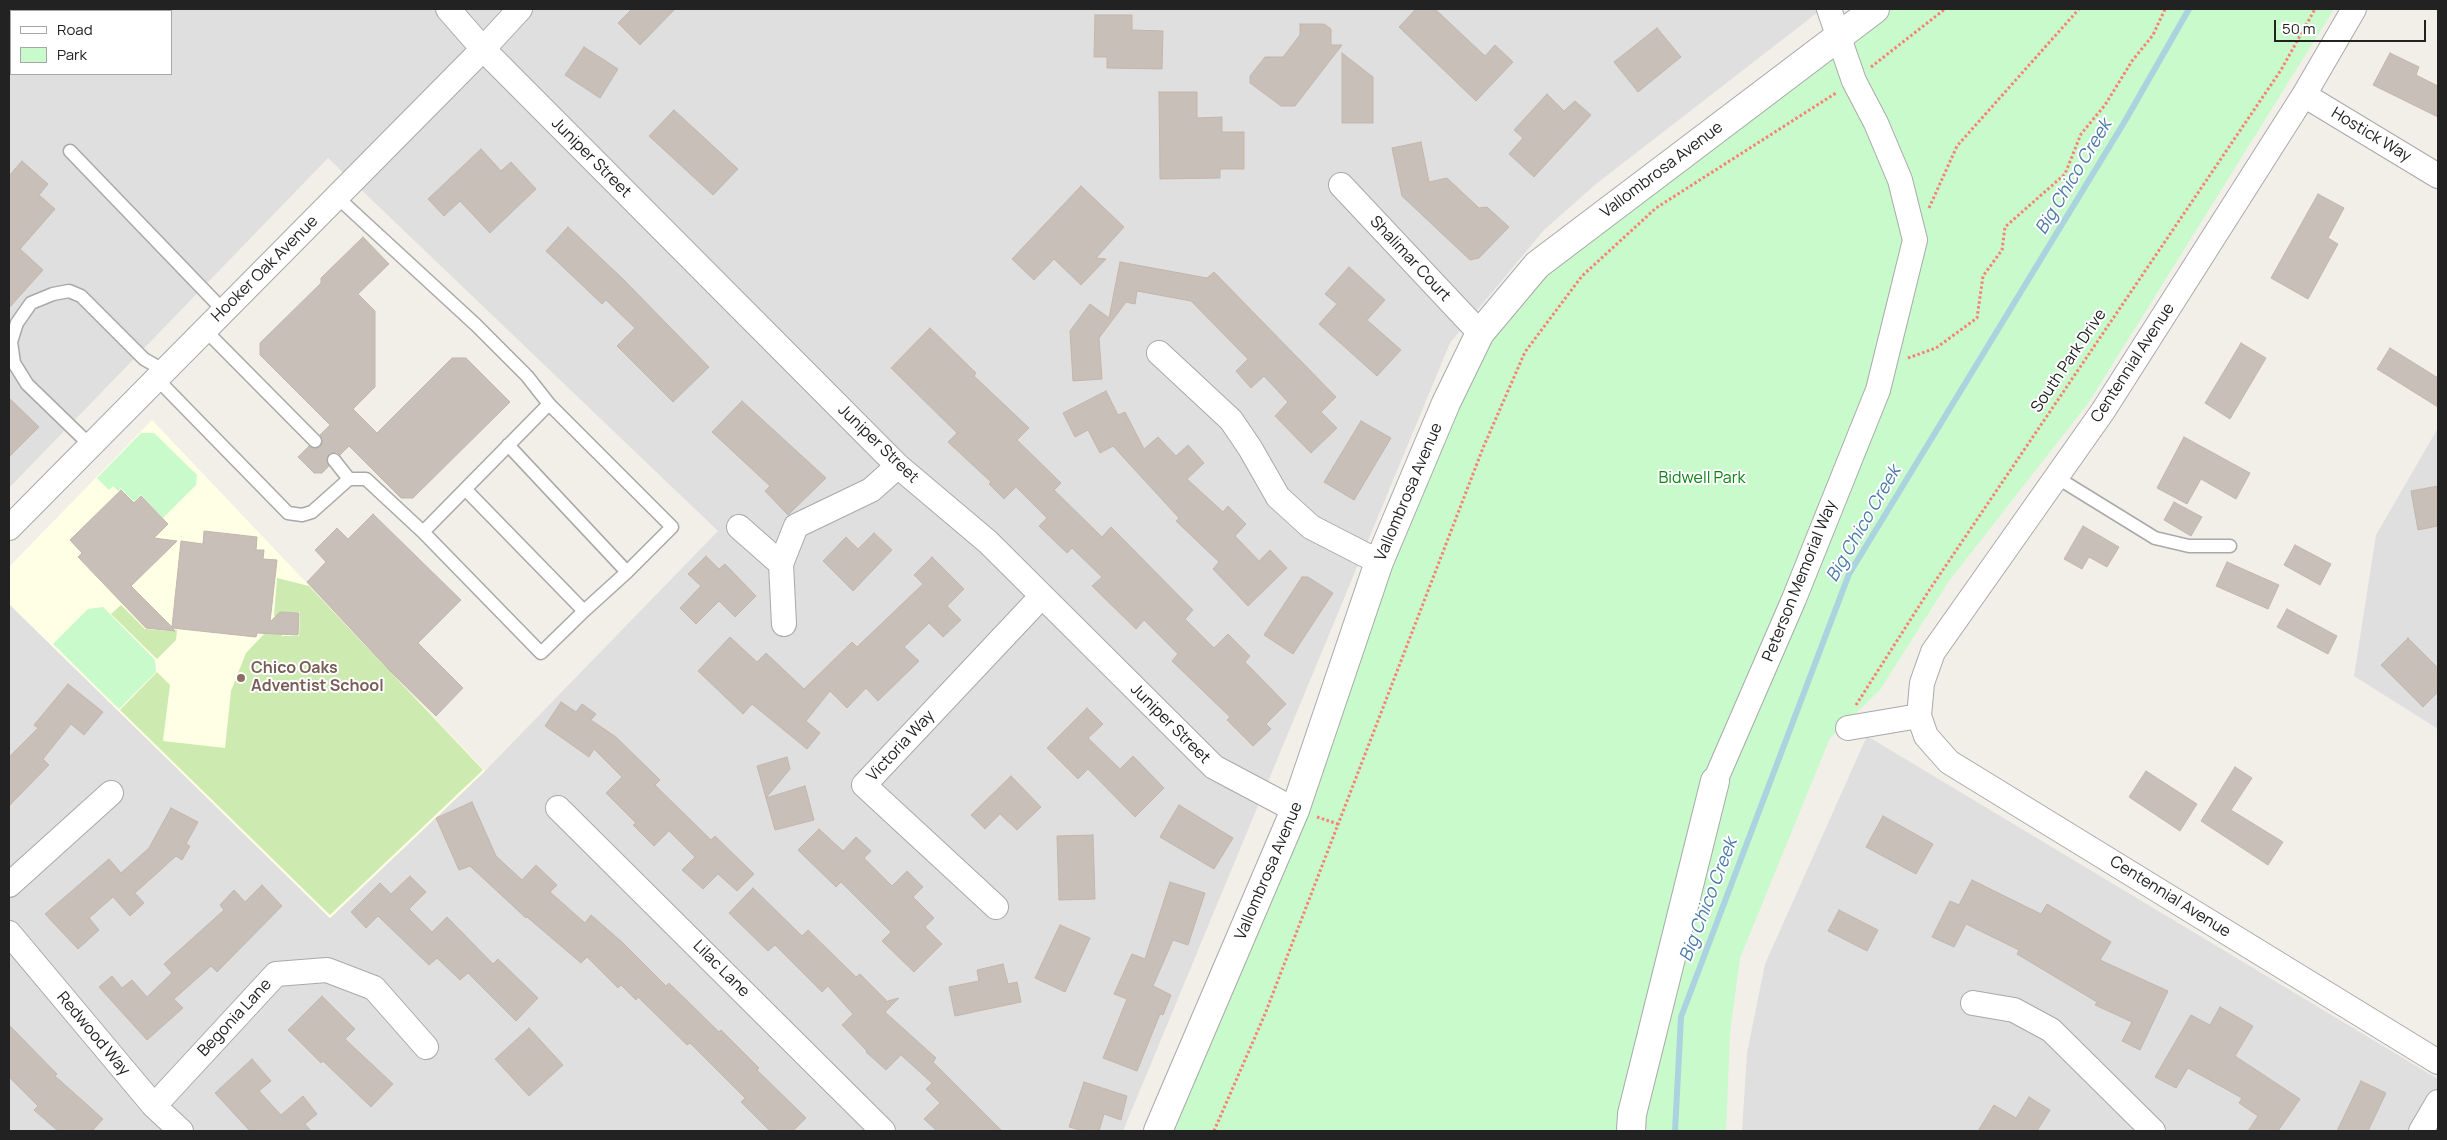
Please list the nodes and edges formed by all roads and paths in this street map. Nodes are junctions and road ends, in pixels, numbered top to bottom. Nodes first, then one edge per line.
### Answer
1 (448, 9) edge
2 (520, 9) edge
3 (1829, 9) edge
4 (1875, 9) edge
5 (1946, 9) edge
6 (2080, 9) edge
7 (2165, 9) edge
8 (2315, 9) edge
9 (2354, 9) edge
10 (1840, 37) junction
11 (483, 49) junction
12 (1854, 81) junction
13 (2304, 94) junction
14 (70, 151) dead end
15 (2438, 176) edge
16 (1341, 185) dead end
17 (337, 197) junction
18 (1915, 240) junction
19 (224, 312) junction
20 (205, 330) junction
21 (1480, 332) junction
22 (1159, 353) dead end
23 (1884, 367) junction
24 (161, 375) junction
25 (549, 404) junction
26 (314, 441) dead end
27 (508, 445) junction
28 (91, 446) junction
29 (334, 460) dead end
30 (898, 466) junction
31 (2056, 477) junction
32 (349, 479) junction
33 (465, 490) junction
34 (739, 527) dead end
35 (9, 528) edge
36 (423, 532) junction
37 (2230, 546) dead end
38 (1379, 562) junction
39 (780, 564) junction
40 (627, 572) junction
41 (1041, 597) junction
42 (584, 611) junction
43 (784, 624) dead end
44 (1919, 716) junction
45 (1848, 728) joint
46 (1715, 781) joint
47 (111, 793) dead end
48 (558, 808) dead end
49 (1296, 810) junction
50 (9, 885) edge
51 (996, 907) dead end
52 (9, 933) edge
53 (1973, 1003) dead end
54 (426, 1047) dead end
55 (2438, 1062) edge
56 (2438, 1102) edge
57 (154, 1106) junction
58 (874, 1128) edge
59 (181, 1131) edge
60 (1158, 1131) edge
61 (1214, 1131) edge
62 (1631, 1131) edge
63 (2153, 1131) edge
64 (2421, 1131) edge

1 - 11 street, Juniper Street
2 - 11 street, Hooker Oak Avenue
3 - 10 street, Peterson Memorial Way
4 - 10 street, Vallombrosa Avenue
5 - 12 path
6 - 18 path
7 - 23 path
8 - 45 path, South Park Drive
9 - 13 street, Centennial Avenue
10 - 12 street, Peterson Memorial Way
10 - 21 street, Vallombrosa Avenue
11 - 17 street, Hooker Oak Avenue
11 - 30 street, Juniper Street
12 - 18 street, Peterson Memorial Way
12 - 61 path
13 - 15 street, Hostick Way
13 - 31 street, Centennial Avenue
14 - 19 lane
16 - 21 street, Shalimar Court
17 - 19 street, Hooker Oak Avenue
17 - 25 lane
18 - 23 street, Peterson Memorial Way
19 - 20 street, Hooker Oak Avenue
20 - 24 street, Hooker Oak Avenue
20 - 26 lane
21 - 38 street, Vallombrosa Avenue
22 - 38 street
23 - 46 street, Peterson Memorial Way
24 - 28 street, Hooker Oak Avenue
24 - 28 lane
24 - 32 lane
25 - 27 lane
25 - 40 lane
27 - 33 lane
27 - 40 lane
28 - 35 street, Hooker Oak Avenue
29 - 32 lane
30 - 39 street
30 - 41 street, Juniper Street
31 - 37 lane
31 - 44 street, Centennial Avenue
32 - 36 lane
33 - 36 lane
33 - 42 lane
34 - 39 street
36 - 42 lane
38 - 49 street, Vallombrosa Avenue
39 - 43 street
40 - 42 lane
41 - 49 street, Juniper Street
41 - 51 street, Victoria Way
44 - 45 street
44 - 55 street, Centennial Avenue
46 - 62 street, Peterson Memorial Way
47 - 50 street
48 - 58 street, Lilac Lane
49 - 60 street, Vallombrosa Avenue
52 - 57 street, Redwood Way
53 - 63 street
54 - 57 street, Begonia Lane
56 - 64 street
57 - 59 street, Redwood Way

